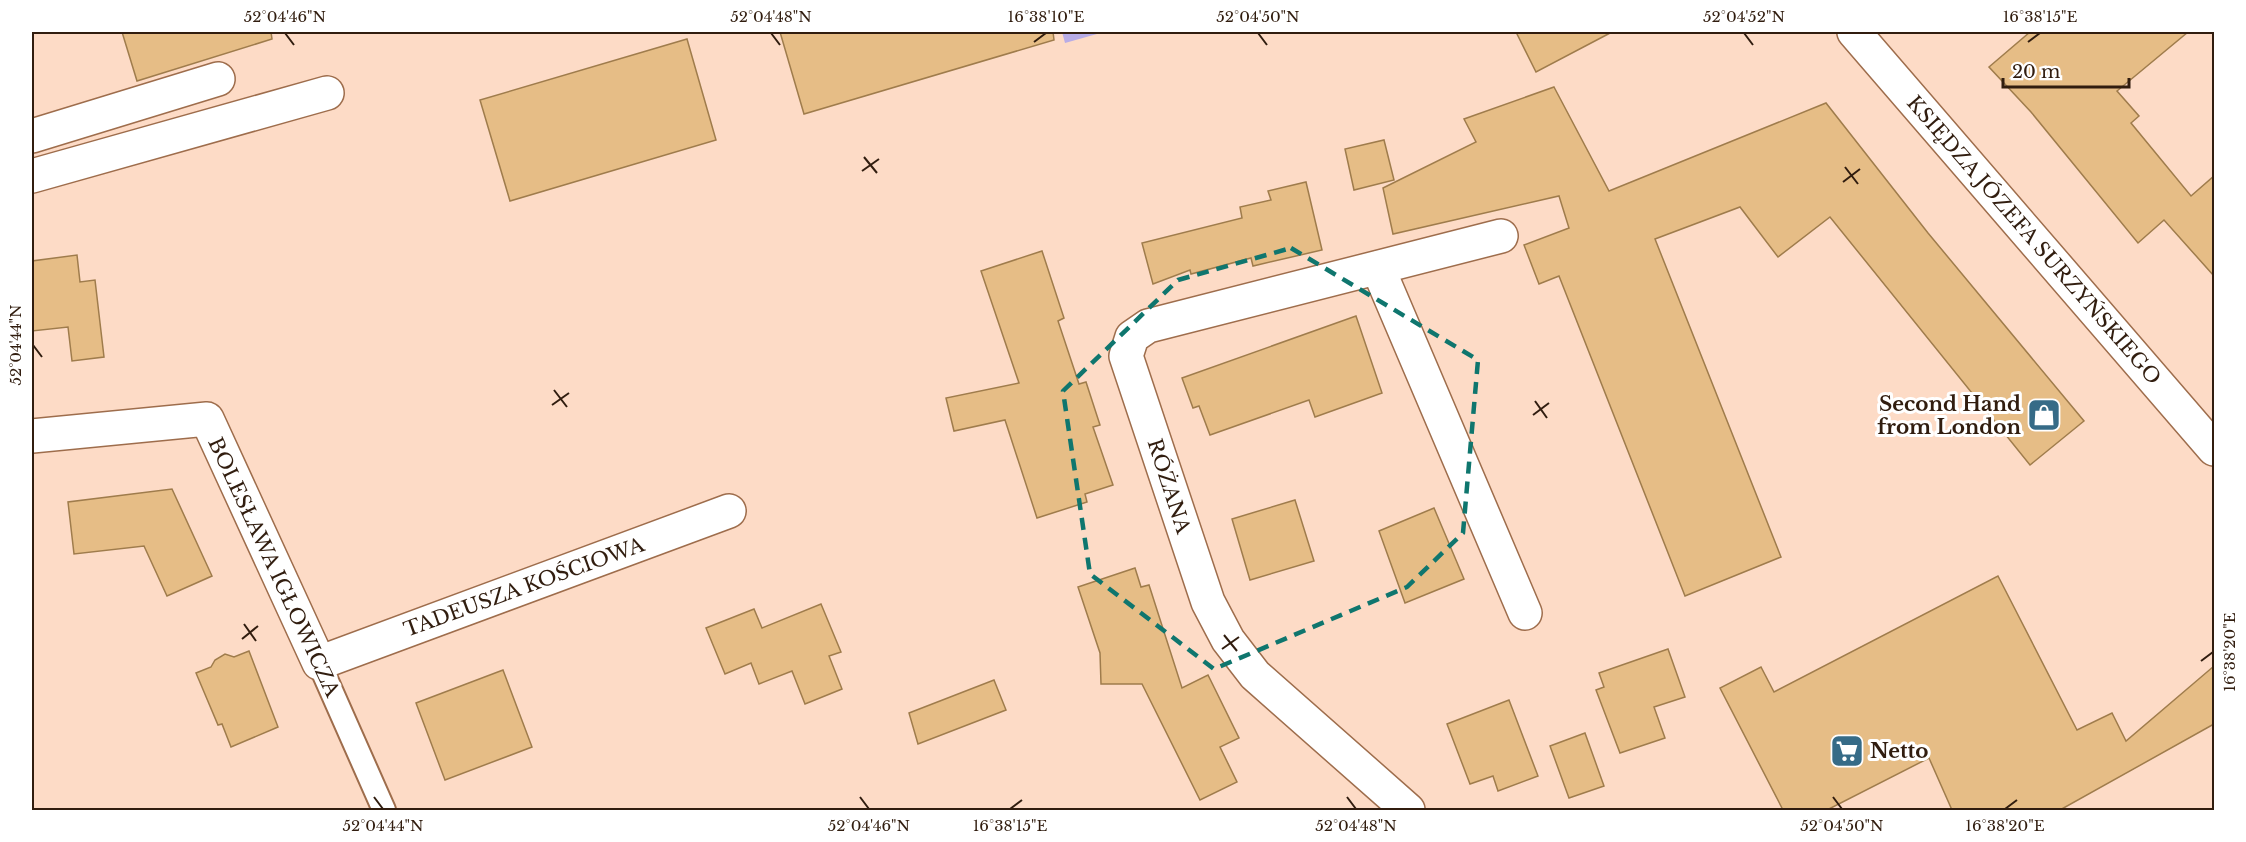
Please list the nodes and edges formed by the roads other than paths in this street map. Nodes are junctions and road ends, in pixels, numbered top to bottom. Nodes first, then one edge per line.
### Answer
1 (1854, 32) edge
2 (218, 79) dead end
3 (327, 93) dead end
4 (32, 136) edge
5 (32, 176) edge
6 (1501, 236) dead end
7 (1378, 268) junction
8 (32, 436) edge
9 (2214, 448) edge
10 (729, 511) dead end
11 (1525, 613) dead end
12 (319, 663) junction
13 (384, 810) edge
14 (1408, 810) edge

1 - 9 street, KSIĘDZA JÓZEFA SURZYŃSKIEGO
2 - 4 street
3 - 5 street
6 - 7 street, RÓŻANA
7 - 11 street
7 - 14 street, RÓŻANA
8 - 12 street, BOLESŁAWA IGŁOWICZA
10 - 12 street, TADEUSZA KOŚCIOWA
12 - 13 lane, BOLESŁAWA IGŁOWICZA

